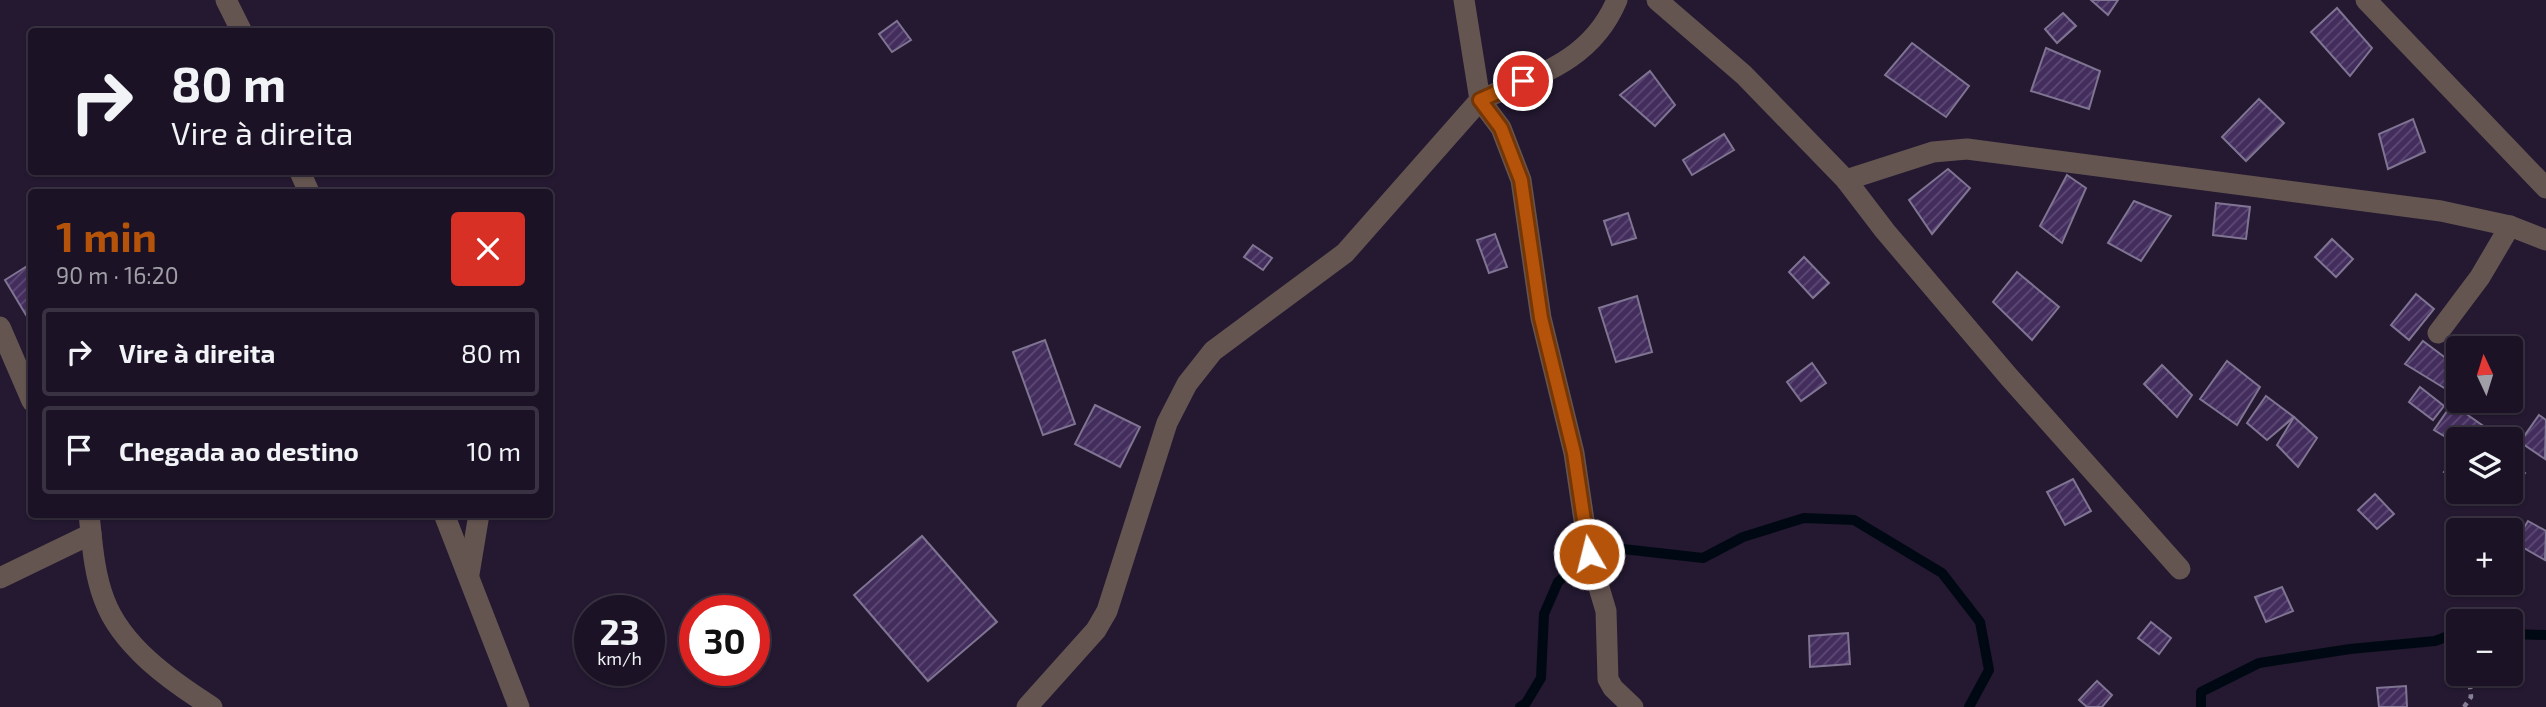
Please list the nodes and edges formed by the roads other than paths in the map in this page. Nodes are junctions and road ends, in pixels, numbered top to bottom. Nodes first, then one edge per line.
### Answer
1 (226, 0) edge
2 (1464, 0) edge
3 (1617, 0) edge
4 (1657, 0) edge
5 (2366, 0) edge
6 (240, 28) edge
7 (1480, 100) junction
8 (1846, 180) junction
9 (2546, 188) edge
10 (2510, 226) junction
11 (2546, 240) edge
12 (0, 327) edge
13 (2438, 334) dead end
14 (28, 392) edge
15 (446, 518) edge
16 (477, 518) edge
17 (90, 524) edge
18 (2180, 569) dead end
19 (469, 574) junction
20 (0, 578) edge
21 (212, 707) edge
22 (519, 707) edge
23 (1027, 707) edge
24 (1633, 707) edge

1 - 6 street
2 - 7 street
3 - 7 street
4 - 8 street
5 - 9 street
7 - 23 street
7 - 24 street
8 - 10 street
8 - 18 street
10 - 11 street
10 - 13 street
12 - 14 street
15 - 19 street
16 - 19 street
17 - 20 street
17 - 21 street
19 - 22 street

